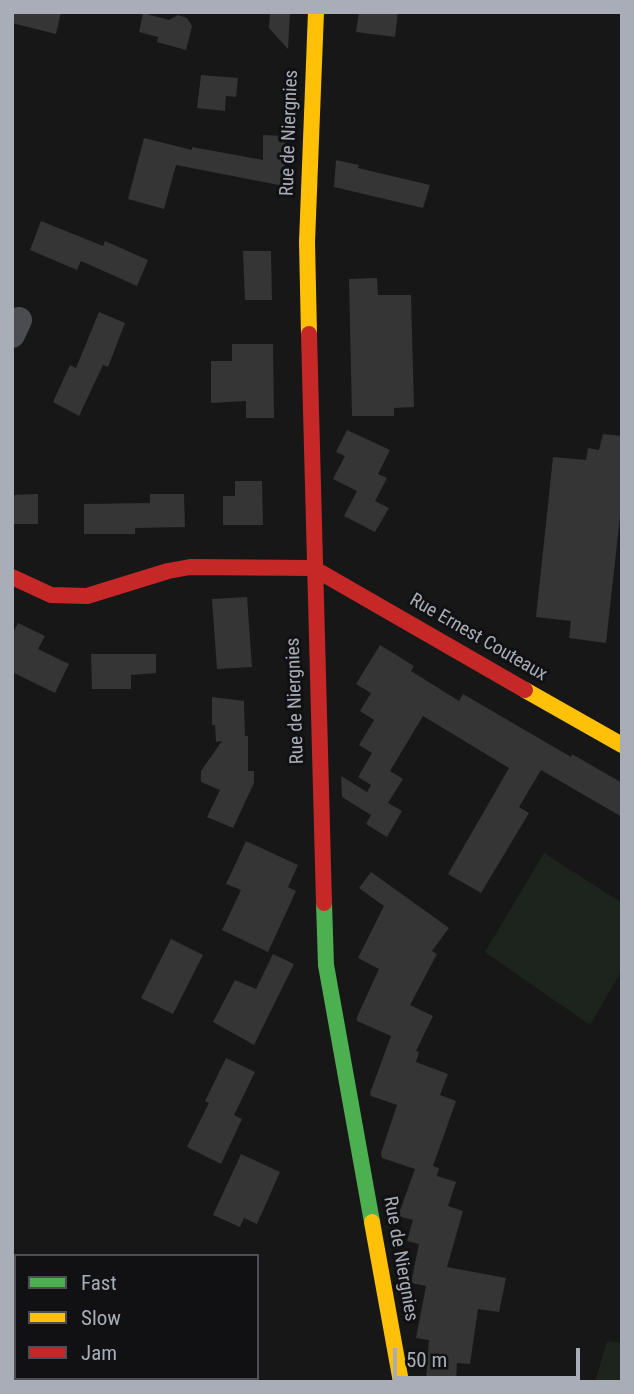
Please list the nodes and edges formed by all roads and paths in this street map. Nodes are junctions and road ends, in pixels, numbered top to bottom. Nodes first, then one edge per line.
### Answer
1 (316, 12) edge
2 (313, 568) junction
3 (12, 577) edge
4 (622, 745) edge
5 (401, 1382) edge

1 - 2 street, Rue de Niergnies
2 - 3 street
2 - 4 street, Rue Ernest Couteaux
2 - 5 street, Rue de Niergnies

